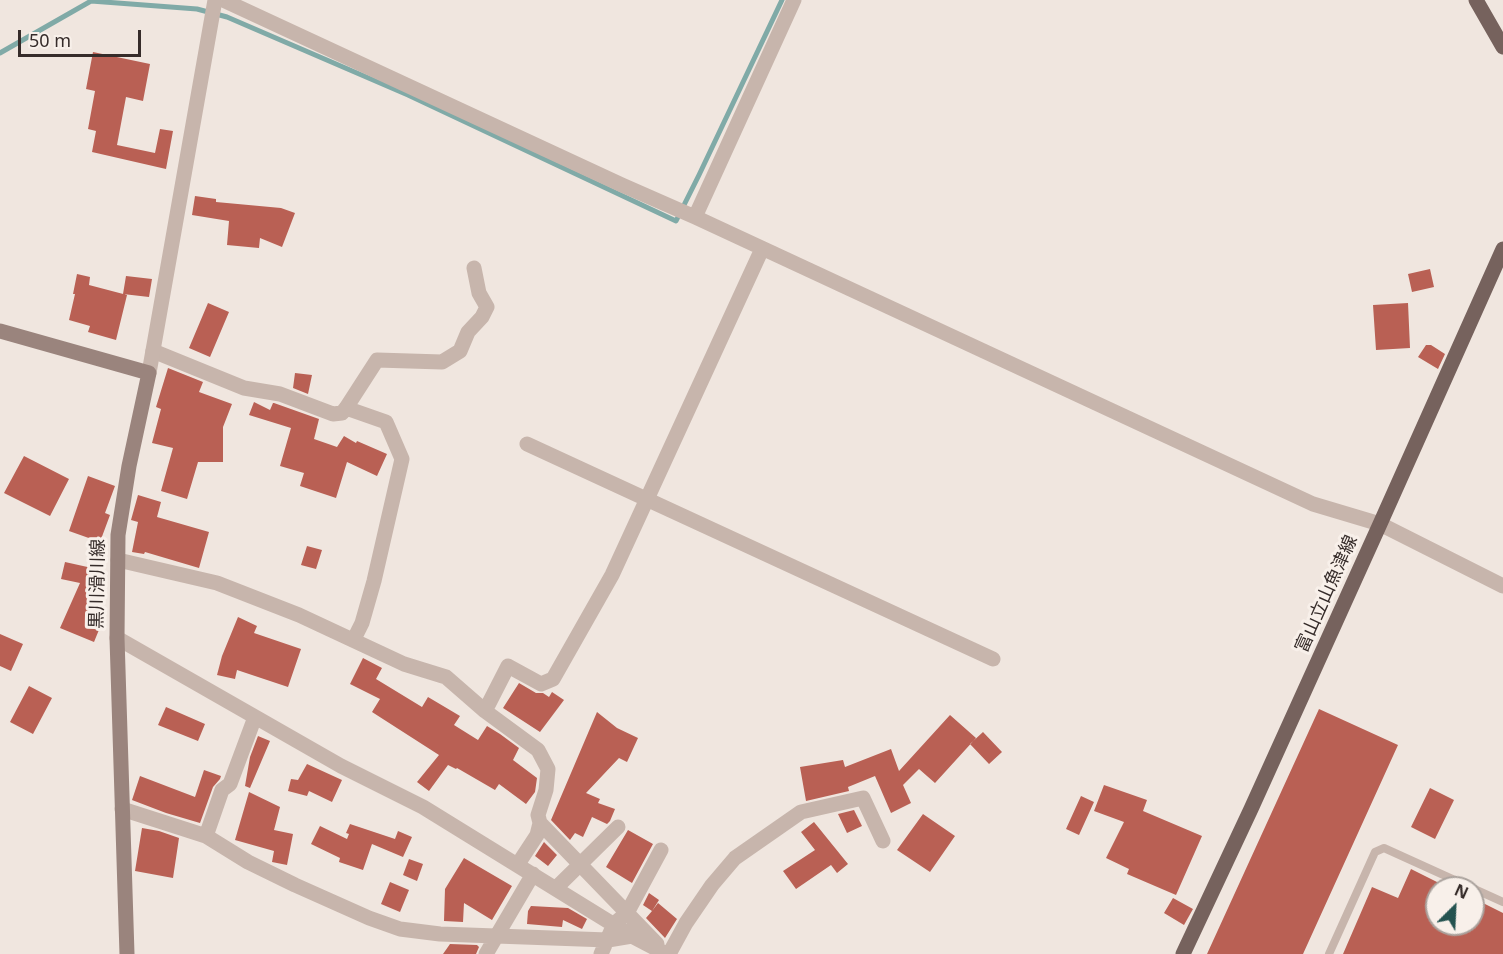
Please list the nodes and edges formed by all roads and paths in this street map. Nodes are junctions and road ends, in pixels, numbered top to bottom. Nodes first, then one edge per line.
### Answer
1 (215, 0) edge
2 (223, 0) edge
3 (794, 0) edge
4 (1476, 0) edge
5 (1503, 47) edge
6 (695, 217) junction
7 (762, 249) junction
8 (1503, 249) edge
9 (474, 268) dead end
10 (0, 331) edge
11 (153, 351) junction
12 (149, 373) junction
13 (346, 408) junction
14 (528, 444) dead end
15 (648, 500) junction
16 (1380, 524) junction
17 (118, 560) junction
18 (1503, 586) edge
19 (117, 638) junction
20 (354, 639) junction
21 (993, 659) dead end
22 (485, 711) junction
23 (255, 717) junction
24 (122, 809) junction
25 (540, 823) junction
26 (618, 827) dead end
27 (206, 836) junction
28 (883, 841) dead end
29 (661, 850) dead end
30 (518, 864) junction
31 (579, 864) junction
32 (533, 874) junction
33 (556, 888) junction
34 (1503, 902) edge
35 (627, 913) junction
36 (614, 924) junction
37 (496, 936) junction
38 (633, 936) junction
39 (608, 940) junction
40 (127, 954) edge
41 (486, 954) edge
42 (601, 954) edge
43 (667, 954) edge
44 (1183, 954) edge
45 (1329, 954) edge

1 - 11 street
2 - 6 street
3 - 6 street
4 - 5 main road
6 - 7 street
7 - 15 street
7 - 16 street
8 - 16 main road, 富山立山魚津線
9 - 13 street
10 - 12 main road
11 - 12 street
11 - 13 street
12 - 17 main road, 黒川滑川線
13 - 20 street
14 - 15 street
15 - 21 street
15 - 22 street
16 - 18 street
16 - 44 main road, 富山立山魚津線
17 - 19 main road, 黒川滑川線
17 - 20 street
19 - 23 street
19 - 24 main road, 黒川滑川線
20 - 22 street
22 - 25 street
23 - 27 street
23 - 30 street
24 - 27 street
24 - 40 main road, 黒川滑川線
25 - 30 street
25 - 31 street
26 - 31 street
27 - 37 street
28 - 43 street
29 - 35 street
30 - 32 street
31 - 33 street
31 - 35 street
32 - 33 street
32 - 37 street
33 - 36 street
34 - 45 lane
35 - 36 street
35 - 43 street
36 - 38 street
36 - 39 street
37 - 39 street
37 - 41 street
38 - 39 street
38 - 43 street
39 - 42 street

